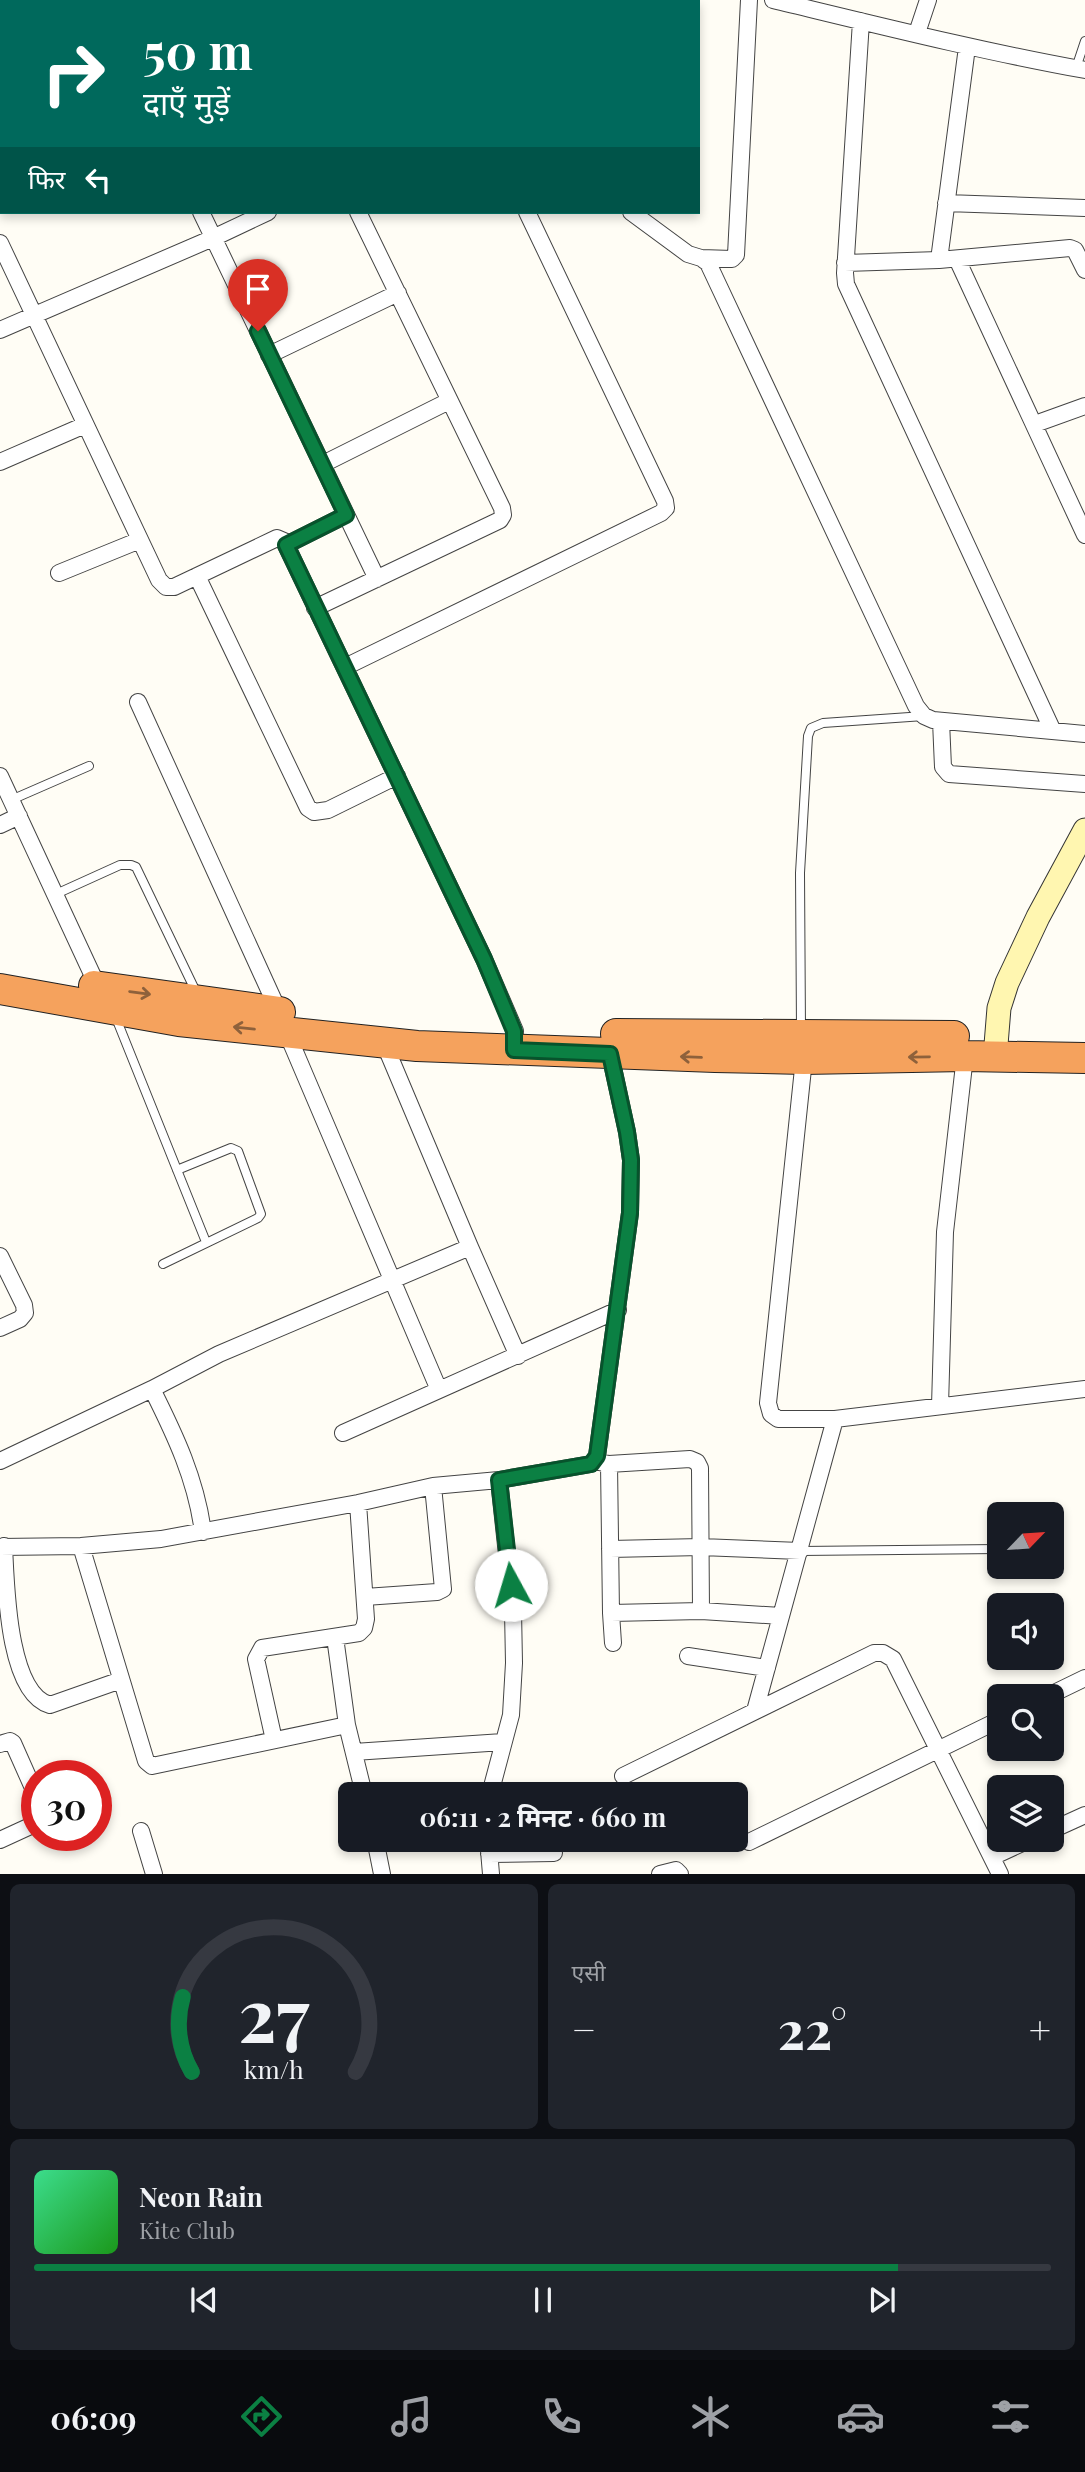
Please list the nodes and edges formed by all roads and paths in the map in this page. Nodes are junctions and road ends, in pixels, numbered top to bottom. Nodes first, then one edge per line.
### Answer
1 (749, 0) edge
2 (773, 0) edge
3 (928, 0) edge
4 (820, 5) edge
5 (861, 21) junction
6 (917, 33) junction
7 (1085, 41) edge
8 (967, 47) junction
9 (1081, 69) edge
10 (946, 202) junction
11 (1085, 208) edge
12 (202, 214) edge
13 (264, 214) edge
14 (363, 214) edge
15 (528, 214) edge
16 (634, 214) edge
17 (213, 238) junction
18 (0, 243) edge
19 (701, 258) junction
20 (957, 259) junction
21 (939, 260) junction
22 (845, 263) junction
23 (1085, 270) edge
24 (398, 293) junction
25 (34, 315) junction
26 (0, 330) edge
27 (269, 355) junction
28 (449, 401) junction
29 (1085, 406) edge
30 (1035, 424) junction
31 (85, 425) junction
32 (0, 462) edge
33 (323, 464) junction
34 (346, 515) junction
35 (1085, 535) edge
36 (140, 540) junction
37 (286, 545) junction
38 (60, 573) dead end
39 (197, 576) junction
40 (377, 579) junction
41 (315, 608) junction
42 (345, 667) junction
43 (138, 702) dead end
44 (924, 716) junction
45 (942, 721) junction
46 (1052, 730) junction
47 (1085, 734) edge
48 (89, 766) dead end
49 (0, 776) edge
50 (397, 776) junction
51 (1085, 784) edge
52 (11, 800) junction
53 (19, 816) junction
54 (0, 825) edge
55 (1085, 830) edge
56 (56, 894) junction
57 (0, 970) edge
58 (0, 989) edge
59 (105, 998) junction
60 (201, 1001) junction
61 (283, 1022) junction
62 (1085, 1038) edge
63 (514, 1041) junction
64 (384, 1043) junction
65 (996, 1047) junction
66 (803, 1048) junction
67 (610, 1054) junction
68 (965, 1056) junction
69 (1085, 1058) edge
70 (177, 1170) junction
71 (206, 1242) junction
72 (470, 1247) junction
73 (0, 1256) edge
74 (163, 1264) dead end
75 (390, 1279) junction
76 (618, 1310) junction
77 (0, 1328) edge
78 (518, 1356) junction
79 (152, 1389) junction
80 (1085, 1389) edge
81 (439, 1390) junction
82 (940, 1406) junction
83 (835, 1419) junction
84 (343, 1433) dead end
85 (0, 1461) edge
86 (602, 1463) junction
87 (499, 1480) junction
88 (433, 1486) junction
89 (358, 1503) junction
90 (203, 1532) junction
91 (2, 1546) edge
92 (81, 1546) junction
93 (701, 1547) junction
94 (610, 1549) junction
95 (987, 1549) edge
96 (800, 1551) junction
97 (365, 1597) junction
98 (701, 1611) junction
99 (611, 1613) junction
100 (781, 1616) junction
101 (334, 1637) junction
102 (613, 1643) dead end
103 (688, 1656) dead end
104 (767, 1668) junction
105 (1085, 1678) edge
106 (121, 1680) junction
107 (1064, 1688) edge
108 (755, 1711) junction
109 (347, 1725) junction
110 (987, 1726) edge
111 (274, 1740) junction
112 (503, 1742) junction
113 (0, 1744) edge
114 (939, 1749) junction
115 (354, 1752) junction
116 (21, 1761) edge
117 (623, 1776) dead end
118 (361, 1782) edge
119 (493, 1782) edge
120 (1085, 1815) edge
121 (1064, 1825) edge
122 (21, 1830) edge
123 (141, 1831) dead end
124 (0, 1840) edge
125 (749, 1842) dead end
126 (378, 1852) edge
127 (489, 1852) edge
128 (543, 1852) edge
129 (1003, 1852) edge
130 (554, 1853) dead end
131 (992, 1857) junction
132 (154, 1874) edge
133 (382, 1874) edge
134 (491, 1874) edge
135 (660, 1874) edge
136 (680, 1874) edge
137 (1000, 1874) edge

1 - 19 street
2 - 4 street
3 - 6 street
4 - 5 street
5 - 6 street
5 - 22 street
6 - 8 street
7 - 9 lane
8 - 9 street
8 - 10 street
10 - 11 street
10 - 21 street
12 - 17 street
13 - 17 street
14 - 24 street
15 - 42 street
16 - 19 street
17 - 25 street
17 - 27 street
18 - 25 street
19 - 44 street
20 - 21 street
20 - 23 street
20 - 30 street
21 - 22 street
22 - 46 street
24 - 27 street
24 - 28 street
25 - 26 street
25 - 31 street
27 - 33 street
28 - 33 street
28 - 40 street
29 - 30 street
30 - 35 street
31 - 32 street
31 - 36 street
33 - 34 street
34 - 37 street
34 - 40 street
36 - 38 street
36 - 39 street
37 - 39 street
37 - 41 street
39 - 50 street
40 - 41 street
41 - 42 street
42 - 50 street
43 - 61 street
44 - 45 street
44 - 66 lane
45 - 46 street
45 - 51 street
46 - 47 street
48 - 52 lane
49 - 52 street
50 - 63 street
52 - 53 street
53 - 54 street
53 - 56 street
55 - 65 street
56 - 59 street
56 - 60 lane
57 - 59 highway
58 - 59 highway
59 -> 60 highway
61 -> 59 highway
59 - 70 lane
60 - 61 highway
61 - 63 highway
61 - 64 highway
61 - 75 street
62 - 65 highway
63 - 64 highway
63 - 66 highway
63 - 67 highway
64 - 72 street
65 - 66 highway
65 - 68 highway
65 - 69 highway
66 -> 67 highway
68 -> 66 highway
66 - 83 street
67 - 76 street
68 - 82 street
70 - 71 lane
70 - 71 lane
71 - 74 lane
72 - 75 street
72 - 78 street
73 - 77 street
75 - 79 street
75 - 81 street
76 - 78 street
76 - 86 street
78 - 81 street
79 - 85 street
79 - 90 street
80 - 82 street
81 - 84 street
82 - 83 street
83 - 96 street
86 - 87 street
86 - 93 street
86 - 94 street
87 - 88 street
87 - 112 street
88 - 89 street
88 - 97 street
89 - 90 street
89 - 97 street
90 - 92 street
91 - 92 street
91 - 106 street
92 - 106 street
93 - 94 street
93 - 96 street
93 - 98 street
94 - 99 street
95 - 96 lane
96 - 100 street
97 - 101 street
98 - 99 street
98 - 100 street
99 - 102 street
100 - 104 street
101 - 109 street
101 - 111 street
103 - 104 street
104 - 108 street
105 - 107 street
106 - 111 street
108 - 114 street
108 - 117 street
109 - 111 street
109 - 115 street
110 - 114 street
112 - 115 street
112 - 119 street
113 - 116 street
114 - 125 street
114 - 131 street
115 - 118 street
120 - 121 street
122 - 124 street
123 - 132 street
126 - 133 street
127 - 134 street
128 - 130 street
129 - 131 street
131 - 137 street
135 - 136 street

